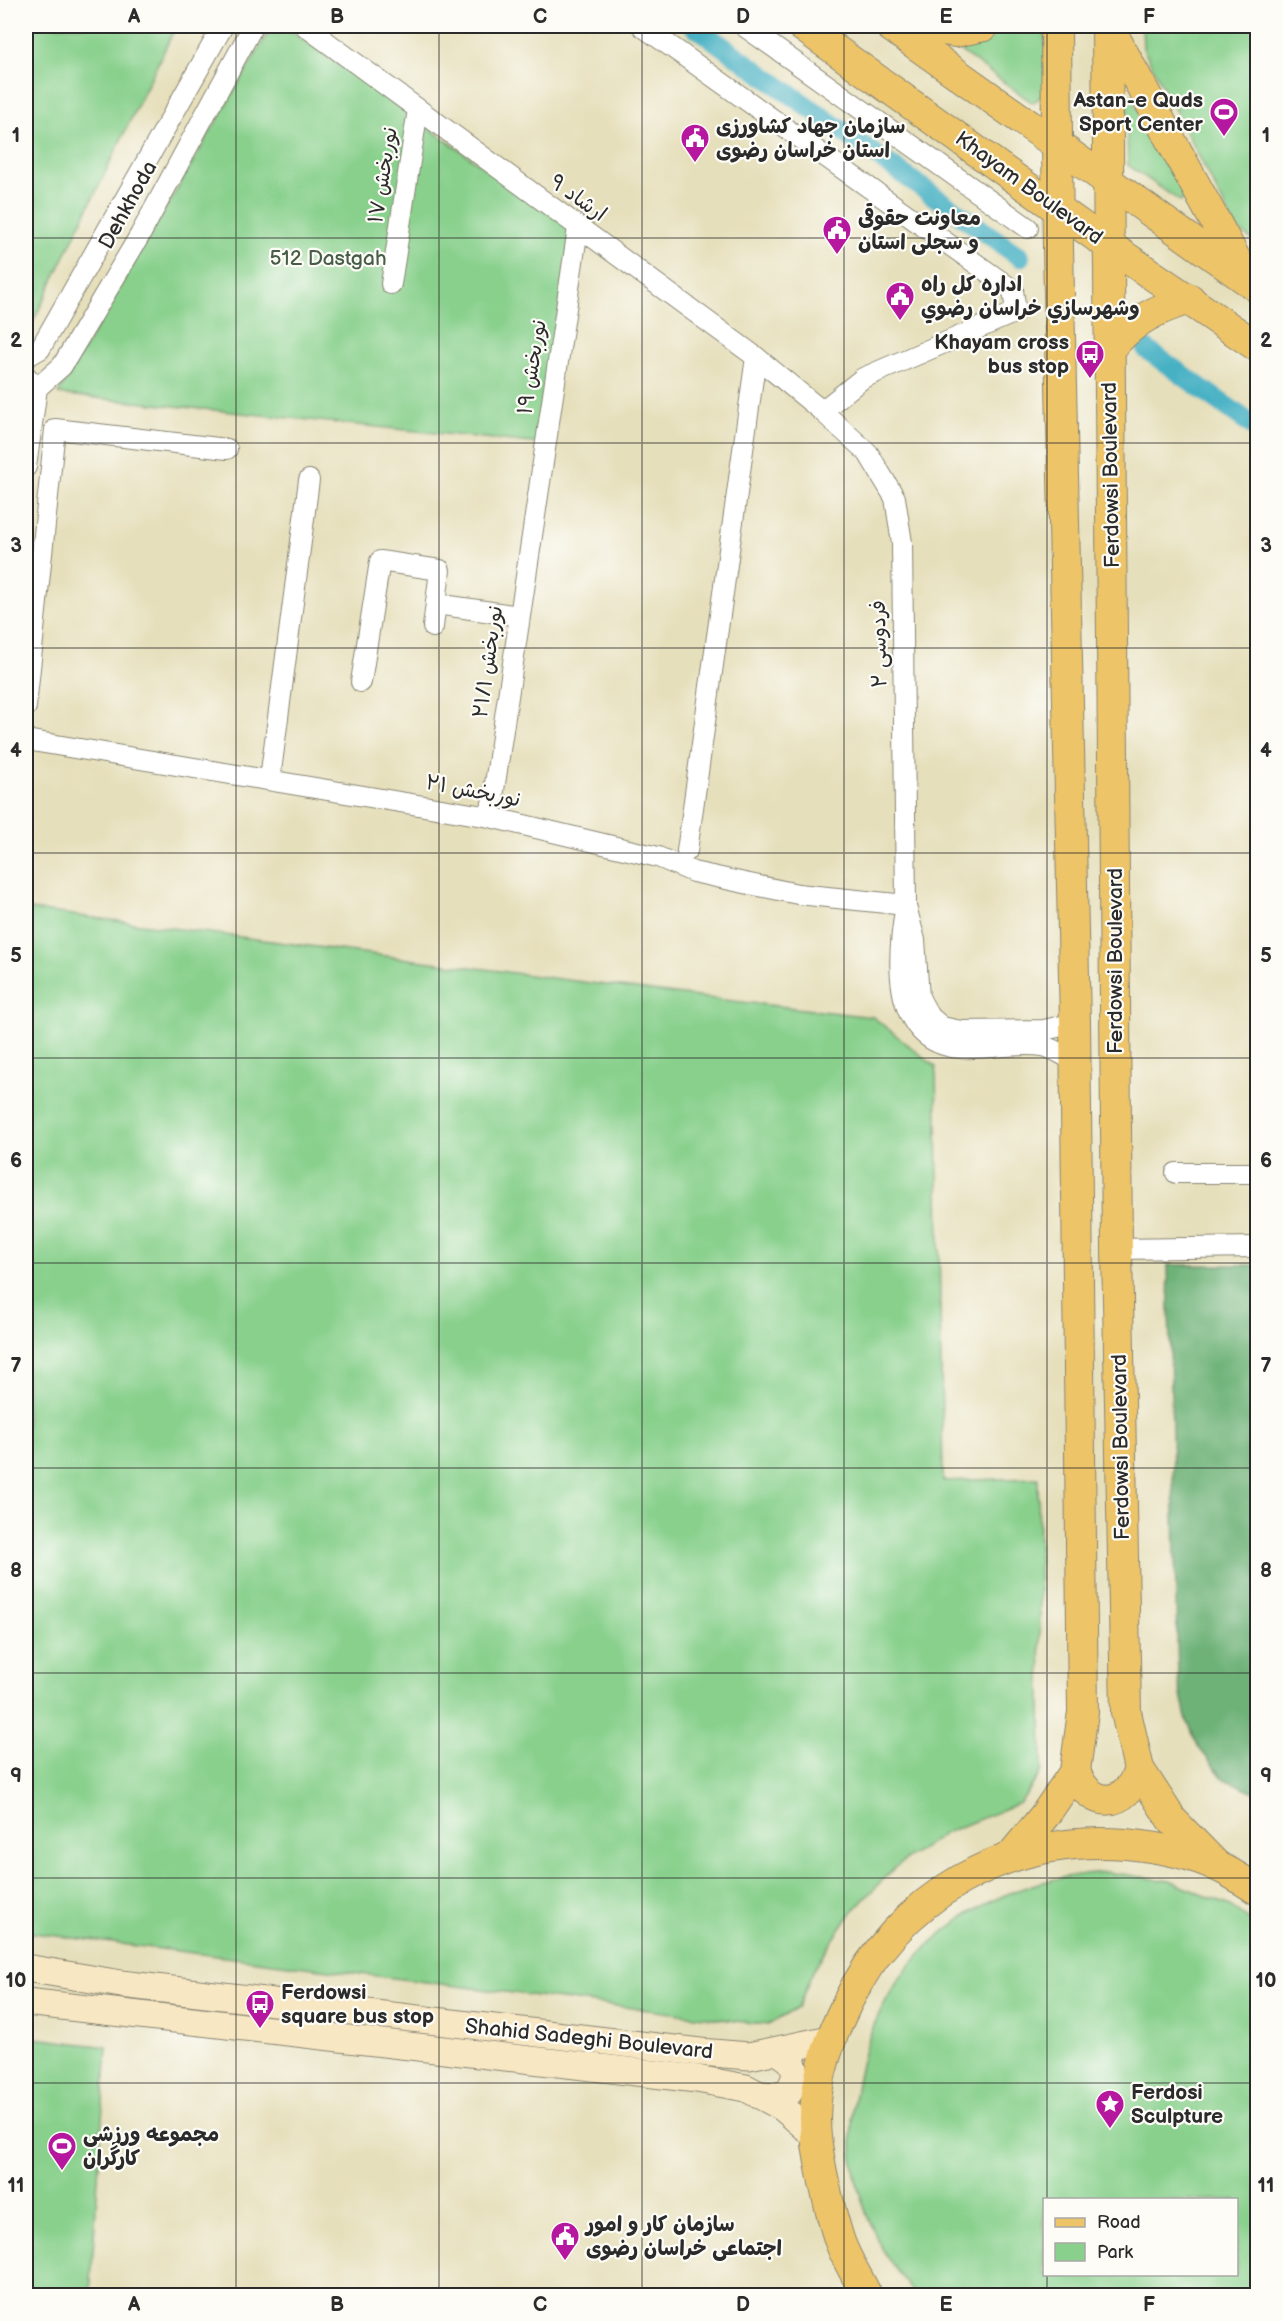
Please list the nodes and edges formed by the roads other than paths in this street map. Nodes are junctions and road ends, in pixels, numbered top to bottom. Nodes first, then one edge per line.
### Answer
1 (223, 26) edge
2 (253, 26) edge
3 (305, 26) edge
4 (642, 26) edge
5 (744, 26) edge
6 (802, 26) edge
7 (890, 26) edge
8 (917, 26) edge
9 (984, 26) edge
10 (1056, 26) edge
11 (1107, 26) edge
12 (326, 31) edge
13 (418, 109) junction
14 (1059, 146) junction
15 (1108, 183) junction
16 (1058, 207) junction
17 (578, 228) junction
18 (1028, 228) dead end
19 (1108, 245) junction
20 (391, 284) dead end
21 (1253, 285) edge
22 (1190, 298) junction
23 (1257, 347) edge
24 (1109, 350) junction
25 (26, 357) edge
26 (756, 357) junction
27 (29, 385) edge
28 (822, 411) junction
29 (227, 450) dead end
30 (26, 467) edge
31 (309, 480) dead end
32 (534, 513) joint
33 (436, 604) junction
34 (519, 616) junction
35 (433, 627) dead end
36 (361, 682) dead end
37 (26, 707) edge
38 (26, 740) edge
39 (270, 779) junction
40 (489, 817) junction
41 (687, 851) dead end
42 (906, 905) junction
43 (1076, 1023) junction
44 (1076, 1062) junction
45 (1176, 1173) dead end
46 (1257, 1173) edge
47 (1257, 1247) edge
48 (1117, 1249) junction
49 (1139, 1769) junction
50 (1075, 1771) junction
51 (1012, 1855) junction
52 (1217, 1866) junction
53 (1257, 1890) edge
54 (26, 1968) edge
55 (26, 2002) edge
56 (830, 2038) junction
57 (777, 2051) junction
58 (759, 2095) junction
59 (816, 2136) junction
60 (867, 2295) edge

1 - 25 street, Dehkhoda
2 - 27 street, Dehkhoda
3 - 12 street, ارشاد ۹
4 - 28 street
5 - 18 street
6 - 16 main road, Khayam Boulevard
7 - 14 main road
8 - 9 main road
10 - 14 main road, Ferdowsi Boulevard
11 - 15 main road, Ferdowsi Boulevard
11 - 21 main road
12 - 13 street, ارشاد ۹
13 - 17 street, ارشاد ۹
13 - 20 street, نوربخش ۱۷
14 - 15 main road
14 - 16 main road, Ferdowsi Boulevard
15 - 19 main road, Ferdowsi Boulevard
15 - 21 main road
16 - 19 main road, Khayam Boulevard
16 - 43 main road, Ferdowsi Boulevard
17 - 26 street, ارشاد ۹
17 - 32 street, نوربخش ۱۹
19 - 22 main road, Khayam Boulevard
19 - 24 main road, Ferdowsi Boulevard
22 - 23 main road, Khayam Boulevard
22 - 24 main road
24 - 48 main road, Ferdowsi Boulevard
26 - 28 street, ارشاد ۹
26 - 41 street
27 - 30 street
28 - 42 street, فردوسی ۲
29 - 37 street
31 - 39 street
32 - 34 street, نوربخش ۲۱/۱
33 - 34 street
33 - 35 street
33 - 36 street
34 - 40 street, نوربخش ۲۱/۱
38 - 39 street, نوربخش ۲۱
39 - 40 street, نوربخش ۲۱
40 - 42 street, نوربخش ۲۱
42 - 43 street, فردوسی ۲
42 - 44 street, فردوسی ۲
43 - 44 main road, Ferdowsi Boulevard
44 - 50 main road, Ferdowsi Boulevard
45 - 46 street
47 - 48 street
48 - 49 main road, Ferdowsi Boulevard
49 - 50 main road
49 - 52 main road, Ferdowsi Boulevard
50 - 51 main road, Ferdowsi Boulevard
51 - 52 main road
51 - 56 main road
52 - 53 main road
54 - 57 main road, Shahid Sadeghi Boulevard
55 - 58 main road, Shahid Sadeghi Boulevard
56 - 57 main road, Shahid Sadeghi Boulevard
56 - 59 main road
57 - 58 main road
58 - 59 main road, Shahid Sadeghi Boulevard
59 - 60 main road

